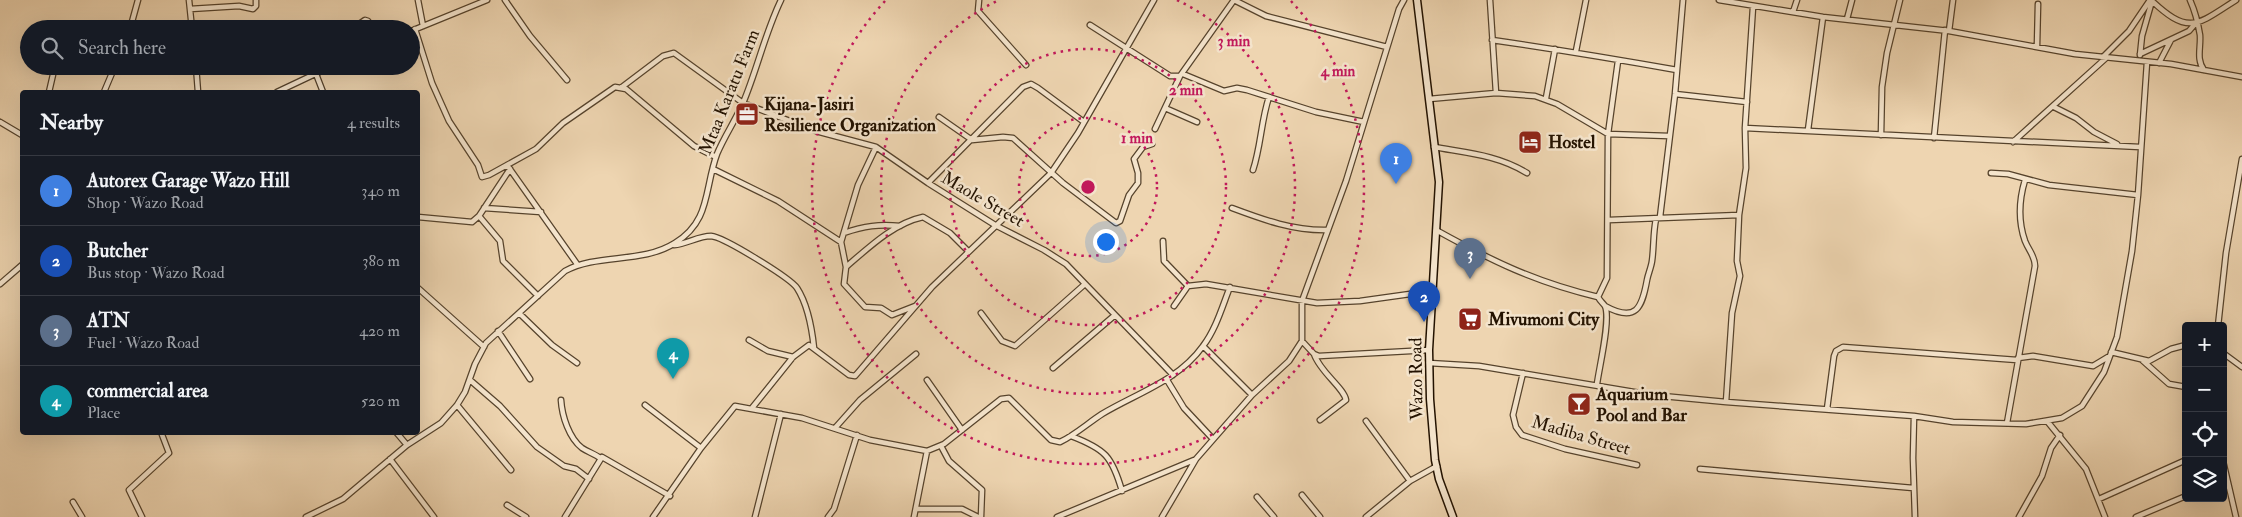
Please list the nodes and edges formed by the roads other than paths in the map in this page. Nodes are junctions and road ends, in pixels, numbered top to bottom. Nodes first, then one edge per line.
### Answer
1 (138, 0) edge
2 (189, 0) edge
3 (256, 0) edge
4 (418, 0) edge
5 (487, 0) edge
6 (505, 0) edge
7 (781, 0) edge
8 (979, 0) edge
9 (1154, 0) edge
10 (1234, 0) edge
11 (1404, 0) edge
12 (1417, 0) edge
13 (1490, 0) edge
14 (1586, 0) edge
15 (1683, 0) edge
16 (1719, 0) edge
17 (1797, 0) edge
18 (1852, 0) edge
19 (1900, 0) edge
20 (1953, 0) edge
21 (2151, 0) edge
22 (2190, 0) edge
23 (2236, 0) edge
24 (1735, 1) edge
25 (2038, 4) dead end
26 (1754, 6) junction
27 (190, 9) junction
28 (1793, 12) junction
29 (1823, 16) junction
30 (1847, 19) junction
31 (132, 20) edge
32 (191, 20) edge
33 (1090, 24) dead end
34 (2196, 24) junction
35 (1893, 25) junction
36 (423, 26) junction
37 (420, 27) edge
38 (1947, 31) junction
39 (2172, 39) junction
40 (1492, 40) junction
41 (2037, 46) junction
42 (1387, 47) junction
43 (1128, 48) junction
44 (1555, 49) junction
45 (420, 50) edge
46 (1576, 51) junction
47 (2140, 54) junction
48 (2105, 58) junction
49 (1618, 61) junction
50 (2140, 62) junction
51 (2146, 62) junction
52 (2159, 63) junction
53 (1026, 64) dead end
54 (1677, 70) junction
55 (2204, 70) junction
56 (54, 75) edge
57 (111, 75) edge
58 (197, 75) edge
59 (314, 75) edge
60 (316, 75) edge
61 (1182, 75) junction
62 (2241, 76) edge
63 (567, 80) dead end
64 (622, 87) junction
65 (50, 90) edge
66 (105, 90) edge
67 (198, 90) edge
68 (281, 90) edge
69 (322, 90) edge
70 (1496, 92) junction
71 (1675, 94) junction
72 (1269, 97) junction
73 (1546, 98) junction
74 (1429, 99) junction
75 (1746, 102) junction
76 (743, 103) junction
77 (2054, 107) junction
78 (1165, 108) junction
79 (939, 117) dead end
80 (0, 122) edge
81 (1084, 122) junction
82 (1197, 122) dead end
83 (1364, 122) junction
84 (1745, 128) junction
85 (1155, 129) dead end
86 (1808, 130) junction
87 (20, 134) edge
88 (1608, 134) junction
89 (1881, 135) junction
90 (1669, 136) junction
91 (1934, 138) junction
92 (969, 139) junction
93 (2013, 142) junction
94 (1152, 144) dead end
95 (2117, 145) junction
96 (876, 147) junction
97 (1434, 147) junction
98 (2140, 147) junction
99 (716, 157) junction
100 (2242, 159) edge
101 (509, 167) junction
102 (713, 169) junction
103 (1253, 170) dead end
104 (1051, 172) junction
105 (1991, 173) dead end
106 (1527, 174) dead end
107 (2025, 180) junction
108 (928, 184) junction
109 (2138, 195) junction
110 (484, 208) junction
111 (1232, 208) dead end
112 (541, 212) junction
113 (1739, 215) junction
114 (420, 216) edge
115 (479, 216) junction
116 (1658, 218) junction
117 (1609, 220) junction
118 (995, 225) junction
119 (901, 226) junction
120 (1328, 230) junction
121 (1436, 230) junction
122 (844, 233) junction
123 (1163, 241) dead end
124 (841, 242) junction
125 (673, 245) junction
126 (968, 251) junction
127 (577, 264) junction
128 (20, 267) edge
129 (846, 267) junction
130 (0, 284) edge
131 (1085, 284) junction
132 (1188, 286) junction
133 (1230, 287) junction
134 (420, 290) edge
135 (538, 296) junction
136 (1432, 297) junction
137 (1598, 298) junction
138 (1302, 301) junction
139 (918, 305) junction
140 (1174, 306) dead end
141 (1605, 306) junction
142 (981, 312) dead end
143 (520, 314) junction
144 (1115, 315) junction
145 (2218, 322) edge
146 (498, 331) junction
147 (749, 340) dead end
148 (1302, 340) junction
149 (1203, 346) junction
150 (2182, 346) edge
151 (484, 347) junction
152 (814, 348) junction
153 (1429, 350) junction
154 (916, 354) dead end
155 (1314, 354) junction
156 (2110, 354) junction
157 (2227, 356) edge
158 (793, 357) junction
159 (2017, 359) junction
160 (2141, 359) junction
161 (577, 363) dead end
162 (1429, 363) junction
163 (2242, 367) edge
164 (1053, 368) dead end
165 (1523, 373) junction
166 (1173, 375) junction
167 (530, 378) dead end
168 (470, 380) junction
169 (927, 380) dead end
170 (1166, 380) junction
171 (1597, 384) junction
172 (2182, 386) edge
173 (1252, 395) junction
174 (561, 400) dead end
175 (1726, 402) junction
176 (457, 405) junction
177 (645, 405) dead end
178 (752, 408) junction
179 (1827, 409) junction
180 (781, 414) junction
181 (1914, 416) junction
182 (1320, 420) dead end
183 (1366, 421) dead end
184 (2047, 421) junction
185 (2007, 423) junction
186 (835, 428) junction
187 (962, 430) junction
188 (162, 435) edge
189 (399, 435) edge
190 (857, 435) junction
191 (2060, 435) junction
192 (1071, 436) junction
193 (1213, 439) junction
194 (407, 445) junction
195 (941, 446) junction
196 (701, 448) junction
197 (927, 451) junction
198 (600, 458) junction
199 (390, 459) junction
200 (1196, 459) junction
201 (2182, 462) edge
202 (1637, 465) dead end
203 (1437, 466) junction
204 (1700, 469) dead end
205 (511, 470) dead end
206 (2227, 474) edge
207 (589, 479) junction
208 (2229, 480) joint
209 (1410, 481) junction
210 (1913, 488) junction
211 (1122, 491) junction
212 (1302, 495) dead end
213 (670, 496) junction
214 (1258, 497) dead end
215 (2182, 498) edge
216 (2099, 499) junction
217 (74, 502) dead end
218 (508, 505) dead end
219 (916, 509) junction
220 (82, 517) edge
221 (142, 517) edge
222 (306, 517) edge
223 (434, 517) edge
224 (526, 517) edge
225 (565, 517) edge
226 (654, 517) edge
227 (755, 517) edge
228 (828, 517) edge
229 (914, 517) edge
230 (980, 517) edge
231 (1057, 517) edge
232 (1162, 517) edge
233 (1274, 517) edge
234 (1320, 517) edge
235 (1366, 517) edge
236 (1453, 517) edge
237 (1916, 517) edge
238 (2019, 517) edge
239 (2105, 517) edge
240 (2136, 517) edge
241 (2236, 517) edge

1 - 31 street
2 - 27 street
3 - 27 street
4 - 36 street
5 - 36 street
6 - 63 street
7 - 76 street, Mtaa Karatu Farm
8 - 53 street
9 - 43 street
10 - 42 street
10 - 61 street
11 - 42 street
12 - 74 main road, Wazo Road
13 - 40 street
14 - 46 street
15 - 54 street
16 - 24 street
17 - 28 street
18 - 30 street
19 - 35 street
20 - 38 street
21 - 34 street
21 - 47 street
21 - 48 street
22 - 34 street
23 - 34 street
24 - 26 street
25 - 41 street
26 - 28 street
26 - 75 street
27 - 32 street
28 - 29 street
29 - 30 street
29 - 86 street
30 - 35 street
33 - 43 street
34 - 39 street
34 - 55 street
35 - 38 street
35 - 89 street
36 - 37 street
38 - 41 street
38 - 91 street
39 - 47 street
39 - 52 street
40 - 44 street
40 - 70 street
41 - 48 street
42 - 83 street
43 - 61 street
43 - 81 street
44 - 46 street
44 - 73 street
45 - 101 street
46 - 49 street
47 - 50 street
48 - 50 street
48 - 77 street
49 - 54 street
49 - 88 street
50 - 51 street
51 - 52 street
51 - 98 street
52 - 55 street
54 - 71 street
55 - 62 street
56 - 65 street
57 - 66 street
58 - 67 street
59 - 68 street
60 - 69 street
61 - 72 street
61 - 78 street
64 - 76 street, Maole Street
64 - 99 street
64 - 101 street
70 - 73 street
70 - 74 street
71 - 75 street
71 - 90 street
72 - 83 street
72 - 103 street
73 - 88 street
74 - 97 main road, Wazo Road
75 - 84 street
76 - 96 street, Maole Street
76 - 99 street, Mtaa Karatu Farm
77 - 93 street
77 - 95 street
78 - 82 street
78 - 85 street
79 - 92 street
80 - 87 street
81 - 92 street
81 - 104 street
83 - 120 street
84 - 86 street
84 - 113 street
86 - 89 street
88 - 90 street
88 - 117 street
89 - 91 street
90 - 116 street
91 - 93 street
92 - 104 street
92 - 108 street
93 - 95 street
94 - 104 street
95 - 98 street
96 - 108 street, Maole Street
96 - 122 street
97 - 106 street
97 - 121 main road, Wazo Road
98 - 109 street
99 - 102 street, Mtaa Karatu Farm
100 - 145 street
101 - 110 street
101 - 112 street
102 - 124 street
102 - 125 street, Mtaa Karatu Farm
104 - 118 street
105 - 107 street
107 - 109 street
107 - 159 street
108 - 118 street, Maole Street
109 - 156 street
110 - 112 street
110 - 115 street
111 - 120 street
112 - 127 street
113 - 116 street
113 - 175 street
114 - 115 street
115 - 135 street
116 - 117 street
116 - 141 street
117 - 137 street
118 - 126 street
118 - 131 street, Maole Street
119 - 122 street
119 - 126 street
119 - 129 street
120 - 138 street
121 - 136 main road, Wazo Road
121 - 137 street
122 - 124 street
123 - 132 street
124 - 129 street
125 - 127 street, Mtaa Karatu Farm
125 - 152 street
126 - 139 street
127 - 135 street, Mtaa Karatu Farm
128 - 130 street
129 - 139 street
131 - 142 street
131 - 144 street, Maole Street
132 - 133 street
132 - 140 street
133 - 138 street
133 - 149 street
134 - 151 street
135 - 143 street, Mtaa Karatu Farm
136 - 138 street
136 - 153 main road, Wazo Road
137 - 141 street
138 - 148 street
139 - 152 street
141 - 171 street
143 - 146 street, Mtaa Karatu Farm
143 - 161 street
144 - 164 street
144 - 166 street, Maole Street
146 - 151 street, Mtaa Karatu Farm
146 - 167 street
147 - 158 street
148 - 155 street
148 - 173 street
149 - 166 street
149 - 173 street
150 - 160 street
151 - 168 street, Mtaa Karatu Farm
152 - 158 street
153 - 155 street
153 - 162 main road, Wazo Road
154 - 186 street
155 - 182 street
156 - 159 street
156 - 160 street
156 - 184 street
157 - 163 street
158 - 178 street
159 - 179 street
159 - 185 street
160 - 172 street
162 - 165 street
162 - 203 main road, Wazo Road
165 - 171 street
165 - 202 street, Madiba Street
166 - 170 street
168 - 176 street, Mtaa Karatu Farm
168 - 207 street
169 - 187 street
170 - 192 street
170 - 193 street
171 - 175 street
173 - 193 street
174 - 198 street
175 - 179 street
176 - 194 street, Mtaa Karatu Farm
176 - 205 street
177 - 196 street
178 - 180 street
178 - 196 street
179 - 181 street
180 - 186 street
180 - 227 street
181 - 185 street
181 - 210 street
183 - 209 street
184 - 185 street
184 - 191 street
186 - 190 street
187 - 192 street
187 - 195 street
188 - 221 street
189 - 194 street
190 - 197 street
190 - 228 street
191 - 216 street
191 - 238 street
192 - 211 street
193 - 200 street
194 - 199 street, Mtaa Karatu Farm
195 - 197 street
195 - 230 street
196 - 213 street
197 - 219 street
198 - 207 street
198 - 213 street
199 - 222 street, Mtaa Karatu Farm
199 - 223 street
200 - 211 street
200 - 232 street
201 - 216 street
203 - 209 street
203 - 236 main road, Wazo Road
204 - 210 street
206 - 208 street
207 - 225 street
208 - 241 street
209 - 235 street
210 - 237 street
211 - 231 street
212 - 234 street
213 - 226 street
214 - 233 street
215 - 240 street
216 - 239 street
217 - 220 street
218 - 224 street
219 - 229 street
219 - 230 street

